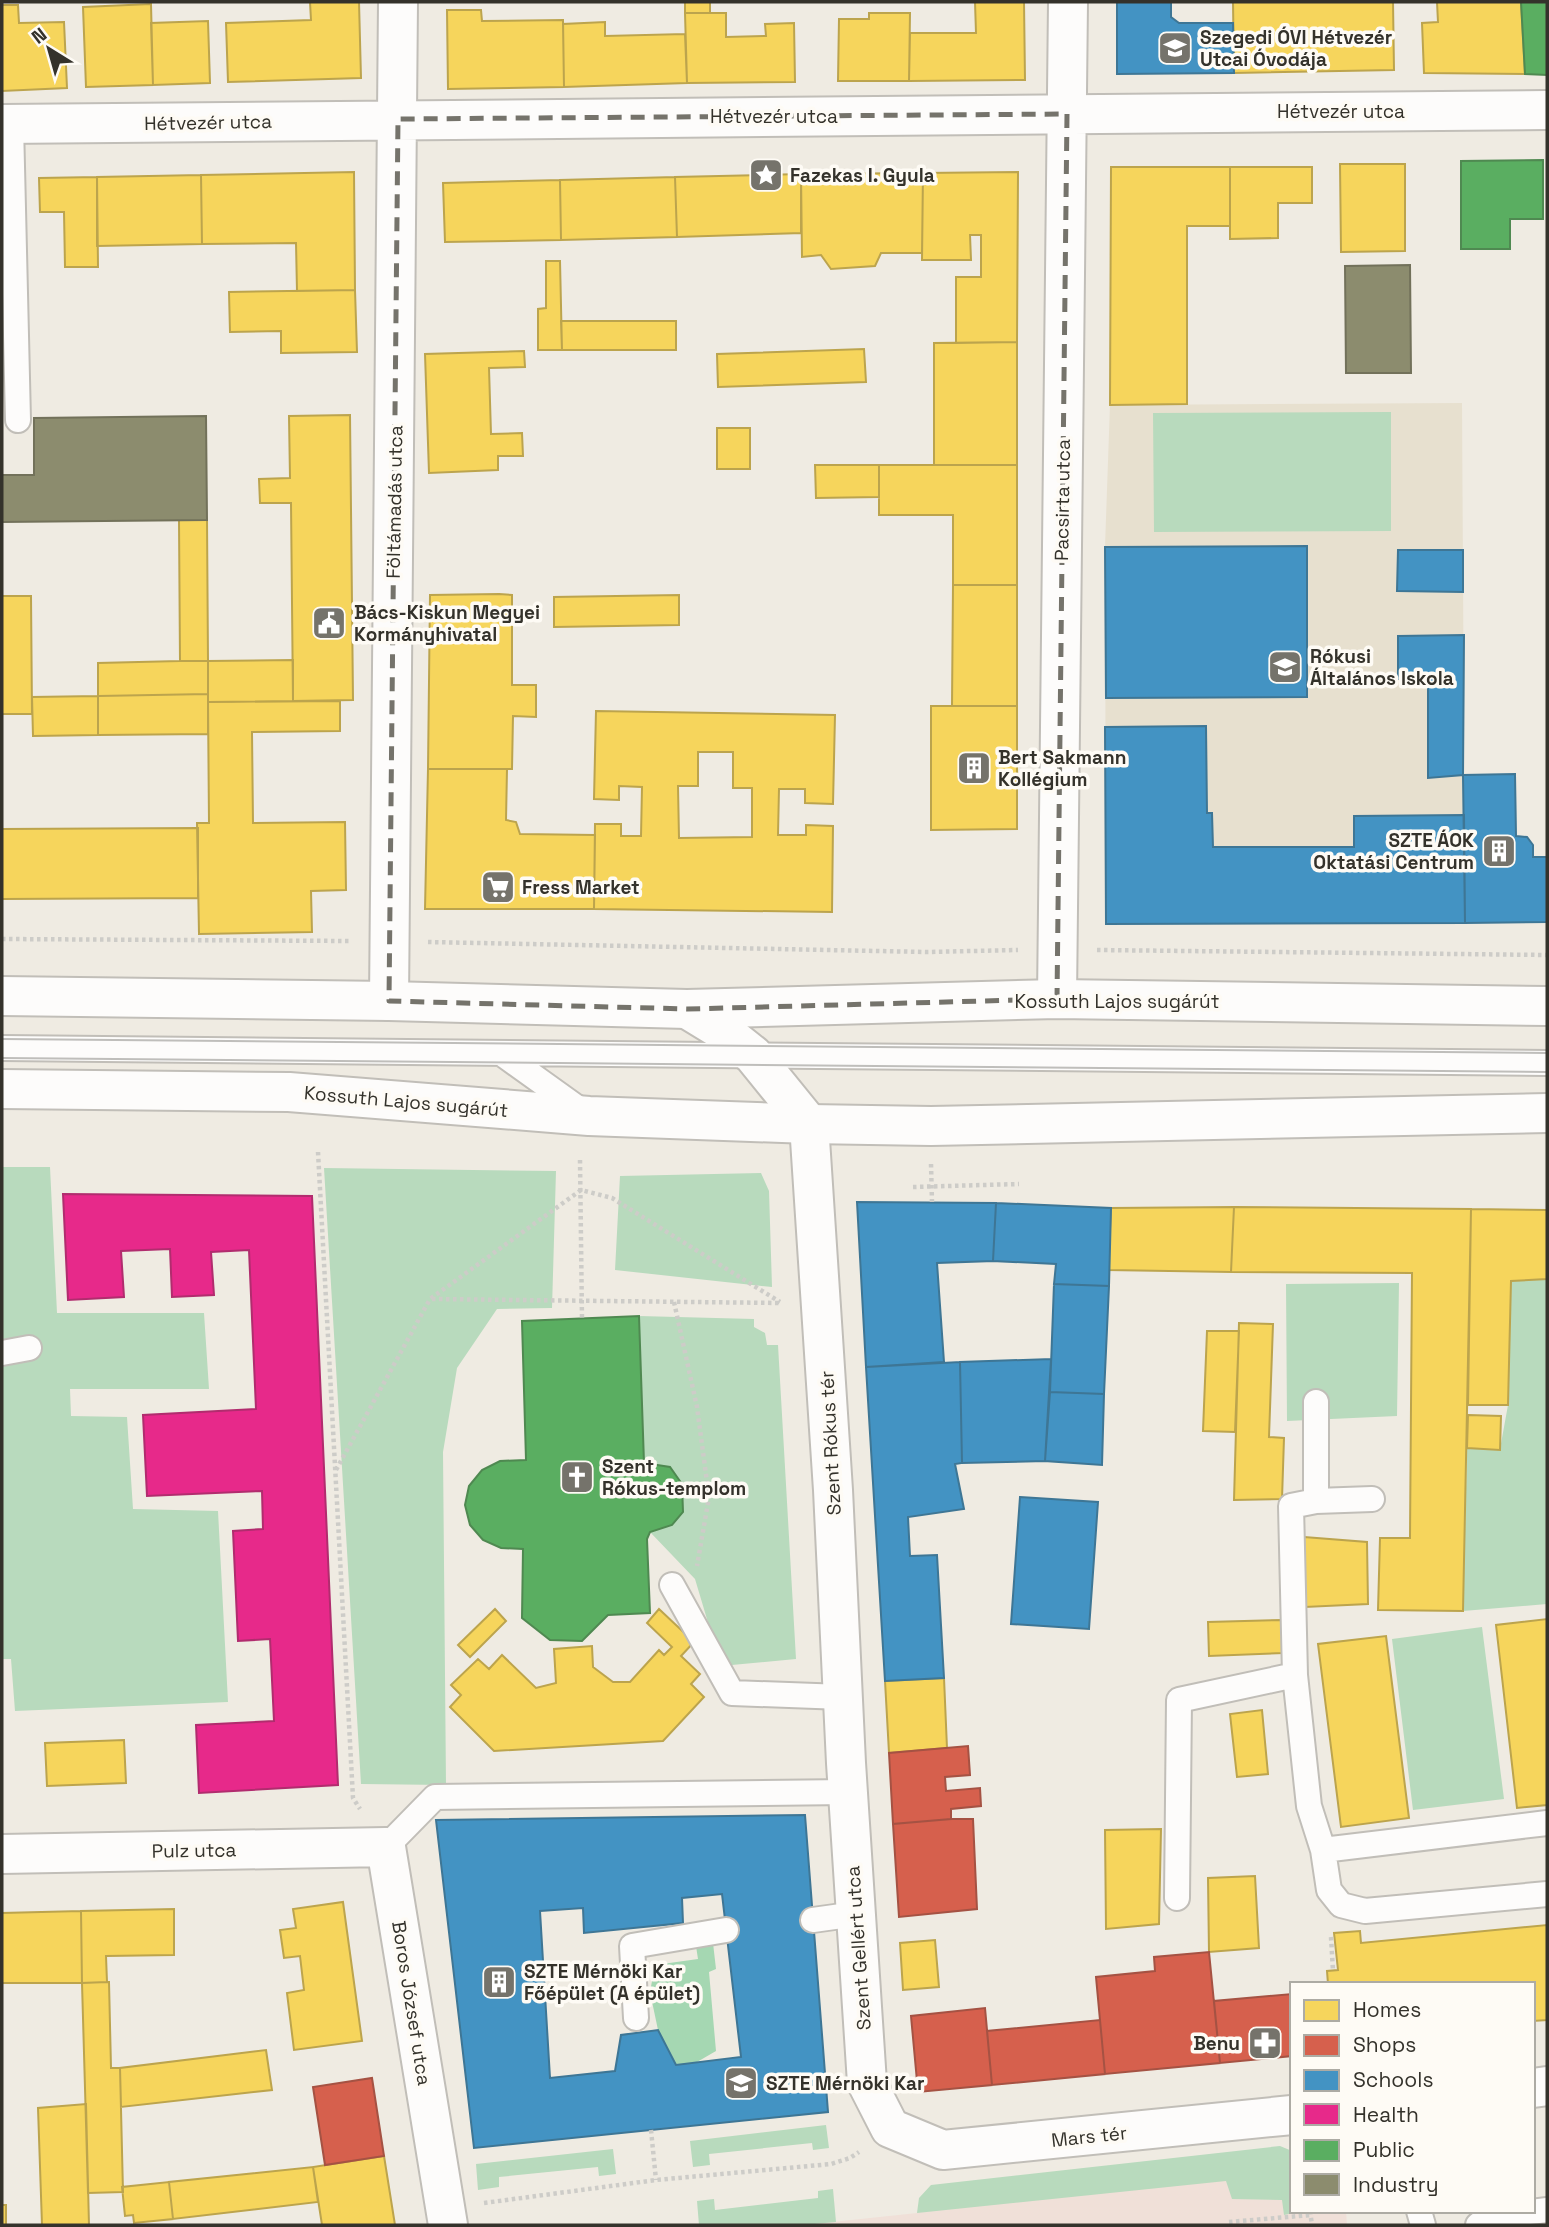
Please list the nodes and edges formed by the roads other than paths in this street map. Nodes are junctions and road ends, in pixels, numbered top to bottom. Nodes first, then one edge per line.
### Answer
1 (398, 2) edge
2 (1068, 2) edge
3 (1547, 110) edge
4 (1066, 114) junction
5 (398, 119) junction
6 (6, 124) edge
7 (18, 420) dead end
8 (2, 996) edge
9 (1057, 999) junction
10 (389, 1002) junction
11 (1547, 1006) edge
12 (687, 1009) junction
13 (2, 1048) edge
14 (501, 1053) junction
15 (753, 1055) junction
16 (1547, 1063) edge
17 (2, 1089) edge
18 (1547, 1113) edge
19 (589, 1116) junction
20 (810, 1124) junction
21 (29, 1348) dead end
22 (2, 1353) edge
23 (1317, 1402) dead end
24 (1372, 1499) dead end
25 (1316, 1501) junction
26 (672, 1584) dead end
27 (1295, 1675) junction
28 (843, 1697) junction
29 (847, 1778) junction
30 (1547, 1823) edge
31 (386, 1847) junction
32 (1323, 1850) junction
33 (2, 1854) edge
34 (1547, 1894) edge
35 (1177, 1898) dead end
36 (856, 1914) junction
37 (813, 1920) dead end
38 (726, 1930) dead end
39 (636, 2018) dead end
40 (1290, 2115) edge
41 (890, 2128) joint
42 (1522, 2213) edge
43 (447, 2217) edge
44 (1478, 2225) edge

1 - 5 street, Föltámadás utca
2 - 4 street, Pacsirta utca
3 - 4 street, Hétvezér utca
4 - 5 street, Hétvezér utca
4 - 9 street, Pacsirta utca
5 - 6 street, Hétvezér utca
5 - 10 street, Föltámadás utca
6 - 7 lane
8 - 10 street, Kossuth Lajos sugárút
9 - 11 street, Kossuth Lajos sugárút
9 - 12 street, Kossuth Lajos sugárút
10 - 12 street, Kossuth Lajos sugárút
12 - 15 street
13 - 14 lane
14 - 15 lane
14 - 19 lane
15 - 16 lane
15 - 20 street
17 - 19 street, Kossuth Lajos sugárút
18 - 20 street, Kossuth Lajos sugárút
19 - 20 street, Kossuth Lajos sugárút
20 - 28 street, Szent Rókus tér
21 - 22 lane
23 - 25 lane
24 - 25 lane
25 - 27 lane
26 - 28 lane
27 - 32 lane
27 - 35 lane
28 - 29 street, Szent Rókus tér
29 - 31 lane
29 - 36 street, Szent Gellért utca
30 - 32 lane
31 - 33 street, Pulz utca
31 - 43 street, Boros József utca
32 - 34 lane
36 - 37 lane
36 - 41 street, Szent Gellért utca
38 - 39 lane
40 - 41 street, Mars tér
42 - 44 lane

